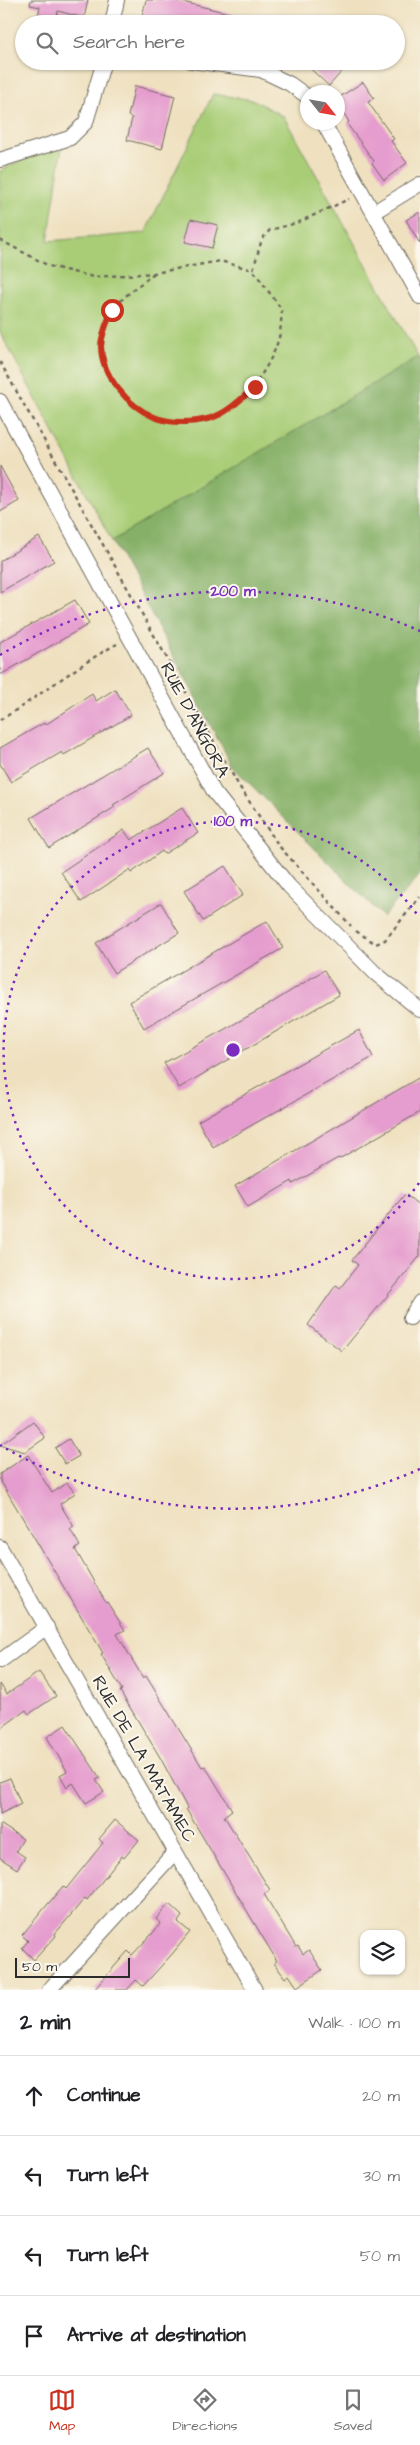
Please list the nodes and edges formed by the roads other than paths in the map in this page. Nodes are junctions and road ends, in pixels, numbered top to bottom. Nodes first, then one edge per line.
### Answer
1 (117, 0) edge
2 (114, 15) edge
3 (101, 70) edge
4 (261, 70) edge
5 (300, 91) edge
6 (327, 130) edge
7 (0, 160) edge
8 (420, 184) edge
9 (374, 212) junction
10 (420, 297) edge
11 (0, 401) edge
12 (420, 1010) edge
13 (0, 1546) edge
14 (47, 1627) junction
15 (0, 1661) edge
16 (175, 1852) junction
17 (49, 1990) edge
18 (255, 1990) edge

1 - 2 street
3 - 7 street
4 - 5 street
6 - 9 street
8 - 9 street
9 - 10 street
11 - 12 street, RUE D'ANGORA
13 - 14 street, RUE DE LA MATAMEC
14 - 15 street
14 - 16 street, RUE DE LA MATAMEC
16 - 17 street
16 - 18 street, RUE DE LA MATAMEC

